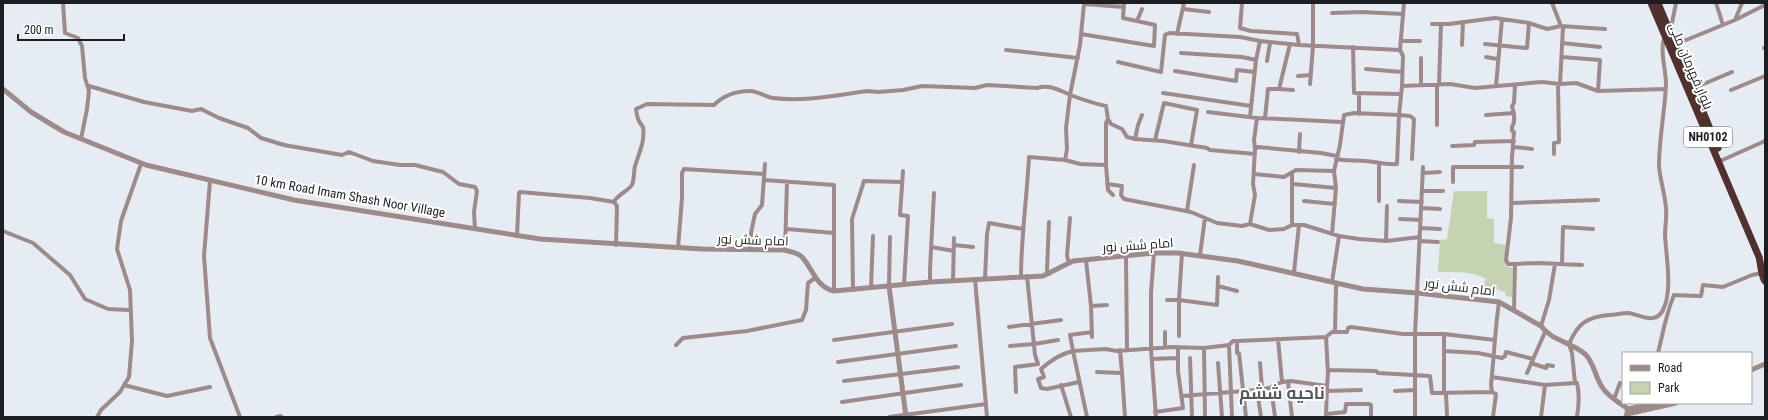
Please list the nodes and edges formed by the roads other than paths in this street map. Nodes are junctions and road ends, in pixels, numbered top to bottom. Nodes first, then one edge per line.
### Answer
1 (64, 3) edge
2 (1184, 3) edge
3 (1242, 3) edge
4 (1313, 3) edge
5 (1404, 3) edge
6 (1552, 3) edge
7 (1651, 3) edge
8 (1658, 3) edge
9 (1676, 3) edge
10 (1716, 3) edge
11 (1742, 3) edge
12 (1124, 5) edge
13 (1765, 5) edge
14 (1142, 9) dead end
15 (1183, 9) junction
16 (1209, 12) dead end
17 (1332, 13) dead end
18 (1403, 14) junction
19 (1502, 19) junction
20 (1735, 20) junction
21 (1137, 21) junction
22 (1463, 22) junction
23 (1529, 23) junction
24 (1432, 24) dead end
25 (1441, 24) junction
26 (1667, 25) junction
27 (1723, 25) junction
28 (1562, 27) junction
29 (1605, 29) dead end
30 (1081, 34) junction
31 (1177, 34) junction
32 (1665, 36) junction
33 (1260, 41) junction
34 (1401, 41) junction
35 (1420, 41) dead end
36 (1270, 43) junction
37 (1562, 43) junction
38 (1290, 44) junction
39 (1485, 44) dead end
40 (1299, 45) junction
41 (1462, 45) dead end
42 (1313, 46) junction
43 (1500, 46) junction
44 (1672, 46) junction
45 (1353, 47) junction
46 (1600, 47) dead end
47 (1006, 50) dead end
48 (1400, 50) junction
49 (1181, 53) dead end
50 (1486, 57) dead end
51 (1562, 57) junction
52 (1078, 58) junction
53 (1421, 58) dead end
54 (1497, 59) junction
55 (1256, 60) junction
56 (1118, 62) dead end
57 (1267, 62) dead end
58 (1366, 68) dead end
59 (1176, 71) dead end
60 (1255, 72) junction
61 (1402, 72) junction
62 (1732, 72) dead end
63 (1298, 76) dead end
64 (1311, 76) junction
65 (1765, 76) edge
66 (1310, 84) dead end
67 (1421, 84) junction
68 (1559, 84) junction
69 (1438, 85) junction
70 (1515, 85) junction
71 (89, 86) junction
72 (1402, 86) junction
73 (1496, 86) junction
74 (1694, 88) junction
75 (3, 89) edge
76 (1279, 89) junction
77 (1293, 90) dead end
78 (1666, 90) junction
79 (1731, 90) dead end
80 (1598, 91) junction
81 (1163, 93) dead end
82 (1359, 93) junction
83 (1400, 94) junction
84 (1070, 95) junction
85 (1251, 106) junction
86 (1208, 112) dead end
87 (1514, 113) junction
88 (1359, 114) junction
89 (1142, 115) dead end
90 (1400, 115) junction
91 (1486, 115) dead end
92 (1250, 117) junction
93 (1257, 118) junction
94 (1265, 118) junction
95 (1108, 119) junction
96 (1342, 122) junction
97 (1437, 126) dead end
98 (1300, 134) dead end
99 (81, 139) junction
100 (1135, 139) junction
101 (1155, 140) junction
102 (1514, 141) junction
103 (1765, 141) edge
104 (1191, 145) junction
105 (1452, 146) dead end
106 (1514, 147) junction
107 (1532, 148) dead end
108 (1255, 149) junction
109 (1299, 152) junction
110 (1255, 154) junction
111 (1554, 154) dead end
112 (1336, 158) junction
113 (1412, 159) dead end
114 (1064, 160) junction
115 (1720, 161) junction
116 (1379, 163) junction
117 (142, 164) junction
118 (765, 164) dead end
119 (1106, 165) junction
120 (1194, 165) dead end
121 (1423, 167) dead end
122 (1512, 167) junction
123 (1522, 167) dead end
124 (903, 170) dead end
125 (1334, 171) junction
126 (1440, 172) dead end
127 (764, 173) junction
128 (1292, 173) junction
129 (1423, 173) junction
130 (1254, 174) junction
131 (764, 180) junction
132 (210, 181) junction
133 (787, 182) junction
134 (902, 182) junction
135 (1453, 182) dead end
136 (1107, 184) junction
137 (1293, 184) junction
138 (1336, 188) junction
139 (1422, 191) junction
140 (1443, 191) dead end
141 (934, 193) dead end
142 (1113, 195) dead end
143 (1598, 200) dead end
144 (1304, 201) dead end
145 (1378, 201) dead end
146 (1399, 201) dead end
147 (614, 202) junction
148 (1422, 202) junction
149 (1512, 203) junction
150 (1335, 204) junction
151 (1387, 206) dead end
152 (1422, 208) junction
153 (1440, 209) dead end
154 (1187, 212) junction
155 (1070, 218) dead end
156 (1205, 218) junction
157 (1400, 219) dead end
158 (1421, 220) junction
159 (1049, 222) dead end
160 (1250, 224) junction
161 (1292, 225) junction
162 (1299, 225) junction
163 (1421, 228) junction
164 (475, 229) junction
165 (787, 229) junction
166 (1023, 229) junction
167 (1440, 229) dead end
168 (1593, 229) dead end
169 (3, 231) edge
170 (834, 233) junction
171 (1332, 234) junction
172 (517, 236) junction
173 (873, 236) dead end
174 (1339, 236) junction
175 (890, 237) dead end
176 (954, 238) dead end
177 (1420, 239) junction
178 (1386, 241) junction
179 (1438, 242) dead end
180 (617, 245) junction
181 (954, 245) junction
182 (973, 247) dead end
183 (678, 248) junction
184 (931, 248) junction
185 (750, 250) junction
186 (785, 250) junction
187 (954, 251) junction
188 (1154, 253) junction
189 (1182, 253) junction
190 (1200, 255) junction
191 (1126, 257) junction
192 (1765, 258) edge
193 (1086, 260) junction
194 (1069, 264) junction
195 (1516, 264) junction
196 (1555, 264) junction
197 (1562, 264) junction
198 (1582, 265) dead end
199 (1763, 271) edge
200 (1294, 272) junction
201 (1049, 274) junction
202 (1027, 276) junction
203 (1021, 277) junction
204 (1218, 277) dead end
205 (815, 278) junction
206 (975, 279) junction
207 (985, 279) junction
208 (953, 280) junction
209 (1765, 281) edge
210 (930, 282) junction
211 (1332, 282) junction
212 (1338, 283) junction
213 (904, 284) junction
214 (889, 286) junction
215 (1218, 286) junction
216 (871, 288) junction
217 (854, 290) junction
218 (834, 291) junction
219 (1237, 291) dead end
220 (1416, 293) junction
221 (1666, 295) junction
222 (1674, 295) junction
223 (1167, 300) dead end
224 (1179, 300) junction
225 (1499, 302) junction
226 (1107, 305) dead end
227 (1091, 306) junction
228 (129, 310) junction
229 (1514, 310) junction
230 (1061, 320) dead end
231 (952, 324) dead end
232 (1031, 324) junction
233 (1541, 326) junction
234 (1008, 327) dead end
235 (894, 332) junction
236 (1165, 332) dead end
237 (1335, 332) junction
238 (1545, 332) junction
239 (1415, 334) junction
240 (1444, 334) junction
241 (1179, 336) dead end
242 (1326, 337) junction
243 (1278, 339) junction
244 (834, 340) dead end
245 (1058, 340) dead end
246 (1237, 340) junction
247 (1495, 340) junction
248 (1034, 344) junction
249 (1569, 344) junction
250 (676, 345) dead end
251 (1228, 345) junction
252 (956, 346) dead end
253 (1010, 346) dead end
254 (1165, 347) junction
255 (1178, 347) junction
256 (1204, 348) junction
257 (1151, 349) junction
258 (1074, 350) junction
259 (1120, 350) junction
260 (1127, 350) junction
261 (1444, 351) junction
262 (1658, 352) edge
263 (897, 354) junction
264 (1494, 356) junction
265 (1178, 358) junction
266 (1190, 358) dead end
267 (1152, 359) junction
268 (1532, 361) junction
269 (838, 362) dead end
270 (1218, 363) dead end
271 (1260, 363) dead end
272 (1765, 364) edge
273 (958, 366) dead end
274 (1553, 366) dead end
275 (1328, 370) junction
276 (1752, 370) edge
277 (1096, 372) dead end
278 (1122, 373) junction
279 (1527, 373) dead end
280 (900, 374) junction
281 (1415, 376) junction
282 (1492, 377) junction
283 (844, 381) dead end
284 (1079, 382) junction
285 (1282, 382) junction
286 (1288, 382) junction
287 (1575, 383) junction
288 (1622, 383) edge
289 (124, 385) junction
290 (961, 385) dead end
291 (1061, 385) junction
292 (1545, 385) junction
293 (1327, 386) junction
294 (210, 387) dead end
295 (1271, 387) junction
296 (1260, 389) junction
297 (1361, 390) dead end
298 (1415, 390) junction
299 (1242, 391) junction
300 (1326, 391) junction
301 (1395, 391) dead end
302 (1016, 392) dead end
303 (1492, 392) junction
304 (903, 393) junction
305 (1221, 393) junction
306 (1232, 393) junction
307 (1446, 394) junction
308 (1205, 395) junction
309 (1182, 396) junction
310 (1191, 396) junction
311 (1614, 399) junction
312 (842, 402) dead end
313 (986, 404) junction
314 (1653, 404) edge
315 (1671, 404) edge
316 (1155, 412) junction
317 (1627, 413) edge
318 (1447, 415) dead end
319 (906, 416) edge
320 (1326, 416) edge
321 (97, 417) edge
322 (240, 417) edge
323 (889, 417) edge
324 (987, 417) edge
325 (1071, 417) edge
326 (1087, 417) edge
327 (1125, 417) edge
328 (1156, 417) edge
329 (1192, 417) edge
330 (1205, 417) edge
331 (1222, 417) edge
332 (1232, 417) edge
333 (1246, 417) edge
334 (1261, 417) edge
335 (1275, 417) edge
336 (1292, 417) edge
337 (1371, 417) edge
338 (1415, 417) edge
339 (1493, 417) edge
340 (1541, 417) edge
341 (1577, 417) edge

1 - 71 street
2 - 15 street
3 - 40 street
4 - 42 street
5 - 18 street
6 - 28 street
7 - 32 highway, بلوار قهرمان ملی / NH0102
8 - 26 highway, بلوار قهرمان ملی / NH0102
9 - 26 street
10 - 27 street
11 - 20 street
12 - 21 street
12 - 30 street
13 - 20 street
14 - 21 street
15 - 16 street
15 - 31 street
17 - 18 street
18 - 34 street
19 - 22 street
19 - 23 street
19 - 43 street
20 - 27 street
21 - 30 street
22 - 25 street
22 - 41 street
23 - 28 street
23 - 43 street
24 - 25 street
25 - 69 street
26 - 44 highway, بلوار قهرمان ملی / NH0102
27 - 44 street
28 - 29 street
28 - 37 street
30 - 52 street
31 - 33 street
31 - 56 street
32 - 44 highway, بلوار قهرمان ملی / NH0102
32 - 78 street
33 - 36 street
33 - 55 street
34 - 35 street
34 - 48 street
36 - 38 street
36 - 57 street
37 - 46 street
37 - 51 street
38 - 40 street
38 - 76 street
39 - 43 street
40 - 42 street
42 - 45 street
42 - 64 street
43 - 54 street
44 - 74 highway, بلوار قهرمان ملی / NH0102
44 - 115 highway, بلوار قهرمان ملی / NH0102
45 - 48 street
45 - 82 street
47 - 52 street
48 - 61 street
49 - 55 street
50 - 54 street
51 - 68 street
51 - 80 street
52 - 84 street
53 - 67 street
54 - 73 street
55 - 60 street
58 - 61 street
59 - 60 street
60 - 85 street
61 - 72 street
62 - 74 street
63 - 64 street
64 - 66 street
65 - 79 street
67 - 69 street
67 - 72 street
68 - 70 street
68 - 80 street
68 - 111 street
69 - 73 street
69 - 97 street
70 - 73 street
70 - 87 street
71 - 99 street
71 - 164 street
72 - 83 street
74 - 115 highway, بلوار قهرمان ملی / NH0102
75 - 99 street, 10 km Road Imam Shash Noor Village
76 - 77 street
76 - 94 street
78 - 80 street
78 - 221 street
81 - 85 street
82 - 83 street
82 - 88 street
83 - 90 street
84 - 95 street
84 - 114 street
84 - 147 street
85 - 92 street
86 - 92 street
87 - 91 street
87 - 102 street
88 - 90 street
88 - 96 street
89 - 100 street
90 - 113 street
90 - 116 street
92 - 93 street
93 - 94 street
93 - 108 street
94 - 96 street
95 - 100 street
95 - 119 street
96 - 112 street
98 - 109 street
99 - 117 street, 10 km Road Imam Shash Noor Village
100 - 101 street
101 - 104 street
101 - 104 street
102 - 105 street
102 - 106 street
103 - 115 street
104 - 110 street
106 - 107 street
106 - 122 street
108 - 109 street
108 - 110 street
109 - 112 street
110 - 130 street
112 - 116 street
112 - 125 street
114 - 119 street
114 - 166 street
115 - 192 highway, بلوار قهرمان ملی / NH0102
115 - 199 highway, بلوار قهرمان ملی / NH0102
116 - 145 street
117 - 132 street, 10 km Road Imam Shash Noor Village
117 - 228 street
118 - 127 street
119 - 136 street
120 - 154 street
121 - 129 street
122 - 123 street
122 - 135 street
122 - 149 street
124 - 134 street
125 - 128 street
125 - 138 street
126 - 129 street
127 - 131 street
127 - 183 street
128 - 130 street
128 - 137 street
129 - 139 street
130 - 160 street
131 - 133 street
131 - 185 street
132 - 164 street, 10 km Road Imam Shash Noor Village
132 - 322 street
133 - 165 street
133 - 170 street
134 - 213 street
134 - 217 street
136 - 142 street
136 - 154 street
137 - 138 street
137 - 161 street
138 - 150 street
139 - 140 street
139 - 148 street
141 - 184 street
143 - 149 street
144 - 150 street
146 - 148 street
147 - 172 street
147 - 180 street
148 - 152 street
149 - 195 street
150 - 171 street
151 - 178 street
152 - 153 street
152 - 158 street
154 - 156 street
155 - 194 street
156 - 160 street
156 - 190 street
157 - 158 street
158 - 163 street
159 - 201 street
160 - 161 street
161 - 162 street
162 - 171 street
162 - 200 street
163 - 167 street
163 - 177 street
164 - 172 street, 10 km Road Imam Shash Noor Village
165 - 170 street
165 - 186 street
166 - 203 street
166 - 207 street
168 - 197 street
169 - 228 street
170 - 218 street
171 - 174 street
172 - 180 street, 10 km Road Imam Shash Noor Village
173 - 216 street
174 - 178 street
174 - 211 street
175 - 214 street
176 - 181 street
177 - 178 street
177 - 179 street
177 - 220 street
180 - 183 street, امام شش نور
181 - 182 street
181 - 187 street
183 - 185 street, امام شش نور
184 - 187 street
184 - 210 street
185 - 186 street, امام شش نور
186 - 205 street, امام شش نور
187 - 208 street
188 - 189 street, امام شش نور
188 - 191 street, امام شش نور
188 - 257 street
189 - 190 street, امام شش نور
189 - 224 street
190 - 200 street, امام شش نور
191 - 193 street, امام شش نور
191 - 260 street
193 - 194 street, امام شش نور
193 - 227 street
194 - 201 street, امام شش نور
195 - 196 street
195 - 229 street
196 - 197 street
196 - 233 street
197 - 198 street
199 - 209 highway, NH0102
199 - 222 street
200 - 211 street, امام شش نور
201 - 202 street, امام شش نور
202 - 203 street, امام شش نور
202 - 232 street
203 - 207 street, امام شش نور
204 - 215 street
205 - 218 street, امام شش نور
205 - 250 street
206 - 207 street, امام شش نور
206 - 208 street, امام شش نور
206 - 313 street
208 - 210 street, امام شش نور
210 - 213 street, امام شش نور
211 - 212 street, امام شش نور
212 - 220 street, امام شش نور
212 - 237 street
213 - 214 street, امام شش نور
214 - 216 street, امام شش نور
214 - 235 street
215 - 219 street
215 - 224 street
216 - 217 street, امام شش نور
217 - 218 street, امام شش نور
220 - 225 street, امام شش نور
220 - 239 street
221 - 222 street
221 - 249 street
222 - 262 street
223 - 224 street
224 - 241 street
225 - 229 street, امام شش نور
225 - 247 street
226 - 227 street
227 - 258 street
228 - 289 street
229 - 233 street, امام شش نور
230 - 232 street
231 - 235 street
232 - 234 street
232 - 248 street
233 - 238 street, امام شش نور
235 - 244 street
235 - 263 street
236 - 254 street
237 - 239 street
237 - 242 street
238 - 249 street, امام شش نور
238 - 268 street
239 - 240 street
239 - 281 street
240 - 247 street
240 - 261 street
242 - 243 street
242 - 275 street
243 - 246 street
243 - 285 street
245 - 248 street
246 - 251 street
246 - 299 street
247 - 264 street
248 - 253 street
248 - 302 street
249 - 287 street
249 - 311 street, امام شش نور
251 - 256 street
251 - 306 street
252 - 263 street
254 - 255 street
254 - 257 street
255 - 256 street
255 - 265 street
256 - 308 street
257 - 260 street
257 - 267 street
258 - 259 street
258 - 284 street
258 - 291 street
259 - 260 street
259 - 278 street
261 - 264 street
261 - 307 street
263 - 269 street
263 - 280 street
264 - 268 street
264 - 282 street
265 - 267 street
265 - 309 street
266 - 310 street
267 - 316 street
268 - 274 street
268 - 279 street
270 - 305 street
271 - 296 street
272 - 276 street
273 - 280 street
275 - 281 street
275 - 293 street
277 - 278 street
278 - 327 street
280 - 283 street
280 - 304 street
281 - 298 street
281 - 307 street
282 - 292 street
282 - 303 street
284 - 291 street
284 - 326 street
285 - 286 street
285 - 295 street
286 - 293 street
286 - 336 street
287 - 292 street
287 - 341 street
288 - 311 street
289 - 294 street
289 - 321 street
290 - 304 street
291 - 325 street
292 - 340 street
293 - 300 street
295 - 296 street
295 - 335 street
296 - 299 street
296 - 334 street
297 - 300 street
298 - 301 street
298 - 338 street
299 - 306 street
299 - 333 street
300 - 320 street
303 - 307 street
303 - 339 street
304 - 312 street
304 - 319 street
305 - 306 street
305 - 308 street
305 - 331 street
306 - 332 street
307 - 318 street
308 - 310 street
308 - 330 street
309 - 310 street
309 - 316 street
310 - 329 street
311 - 317 street, امام شش نور
313 - 319 street
313 - 324 street
314 - 317 street
315 - 317 street
316 - 328 street
319 - 323 street
320 - 337 street

